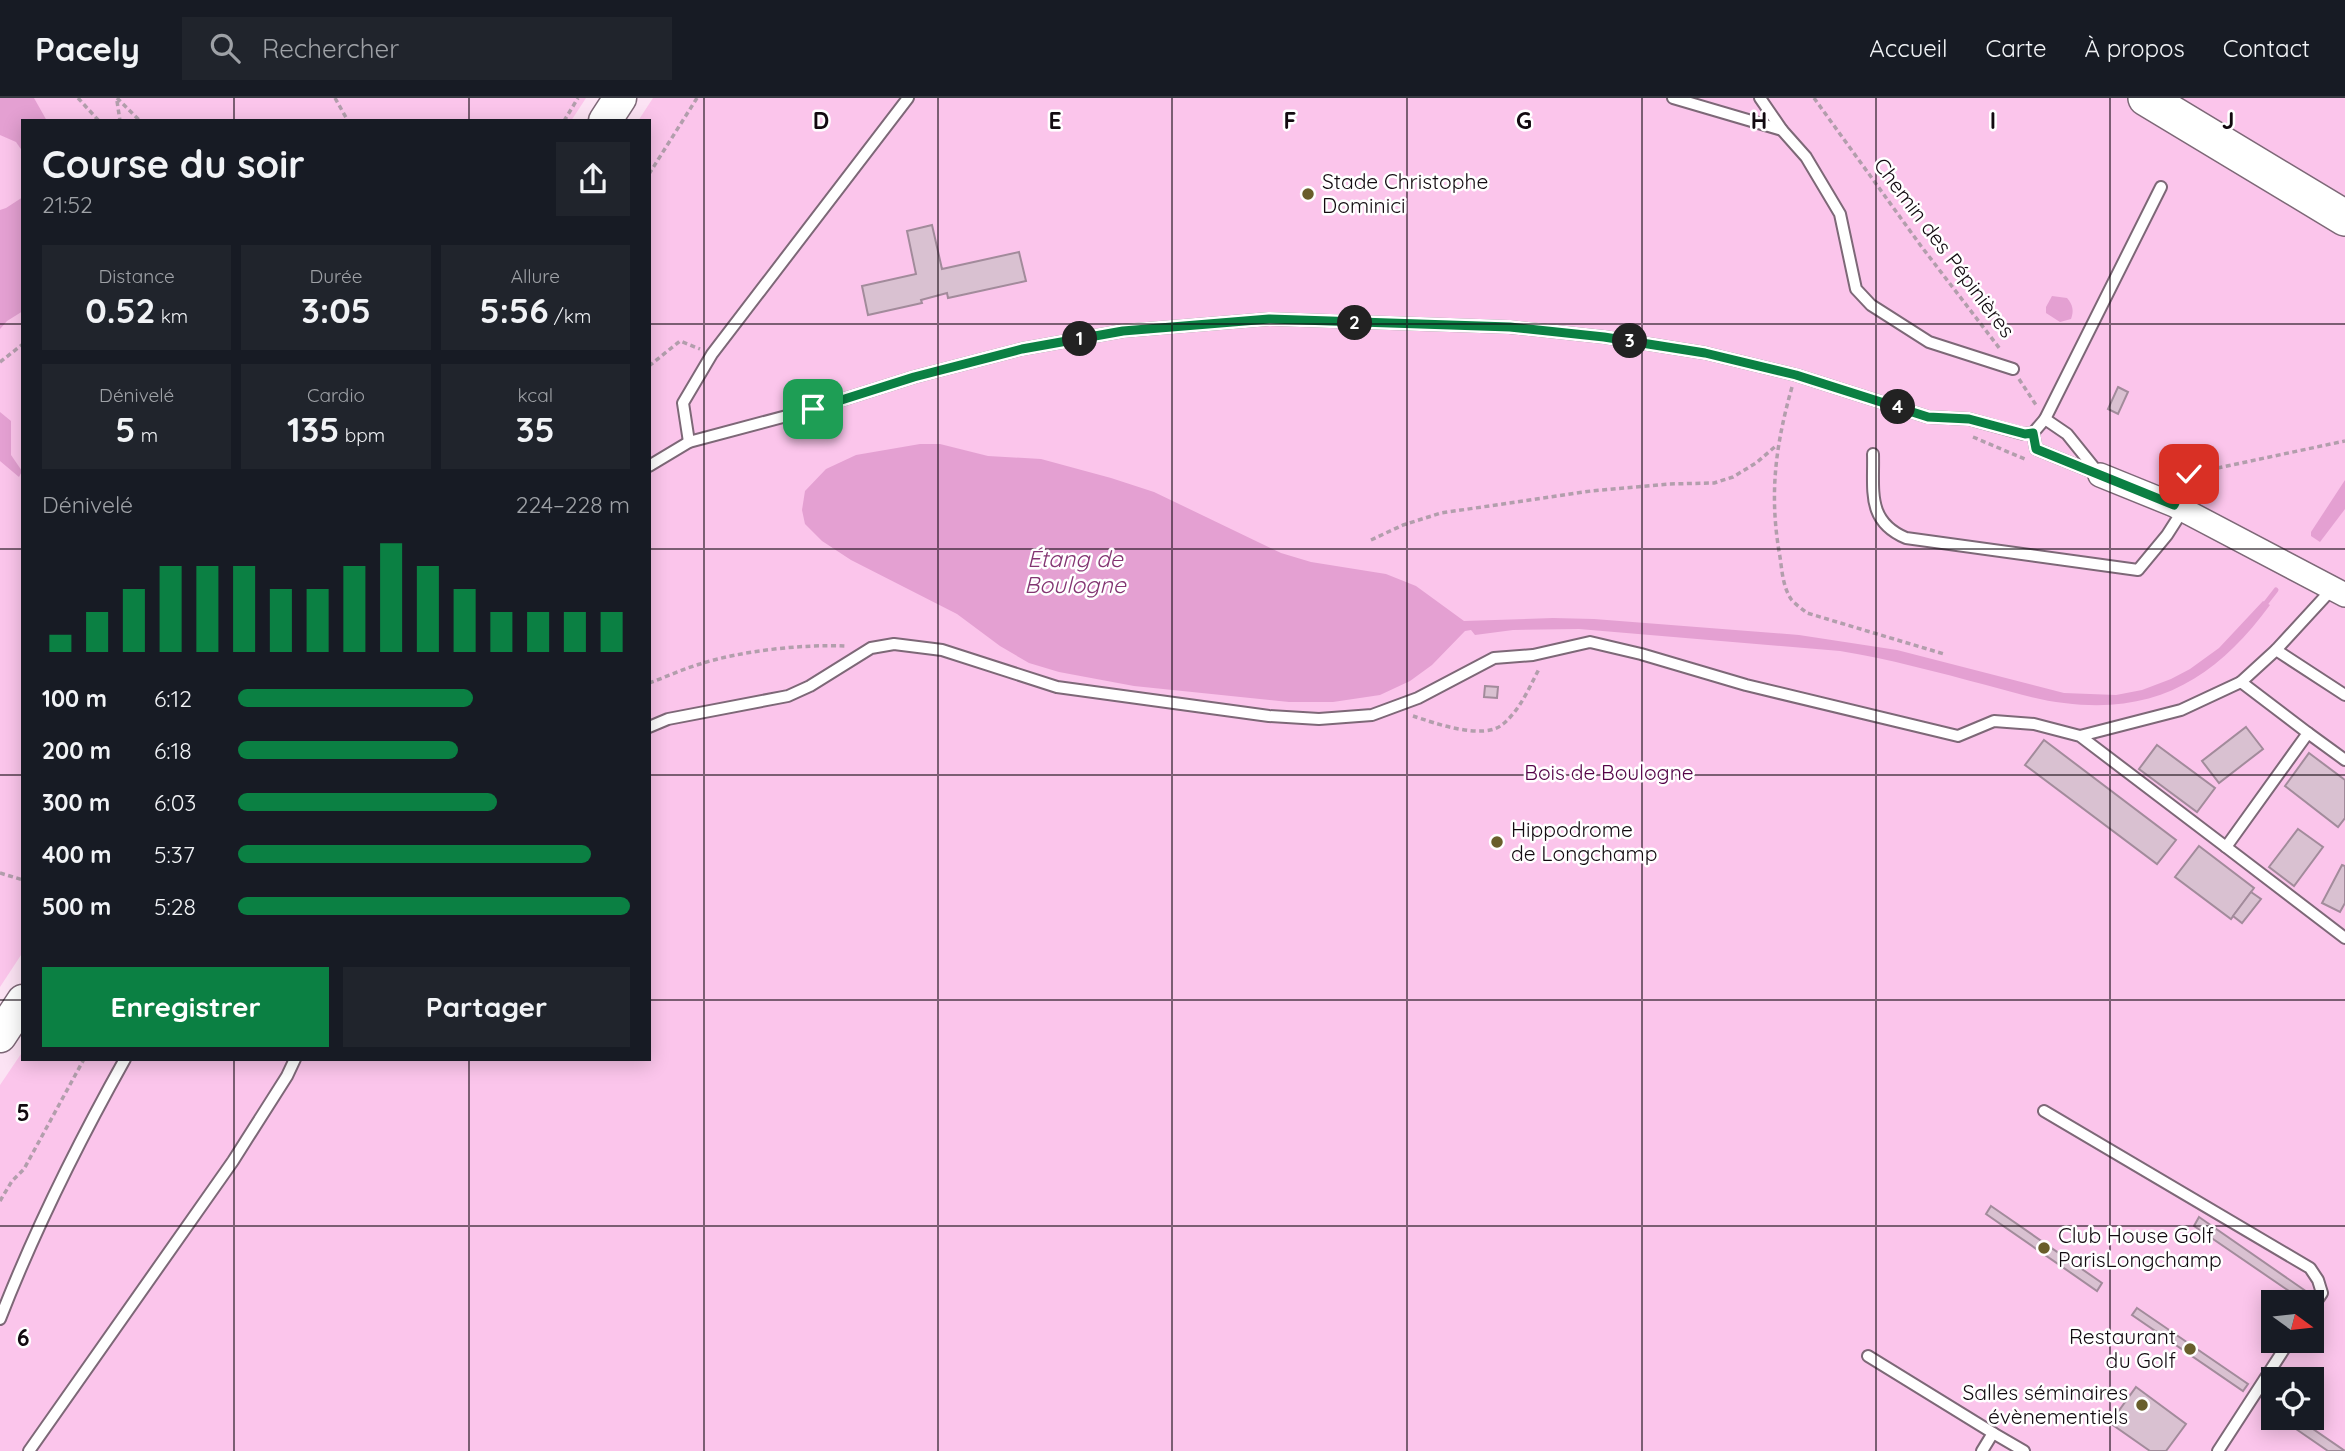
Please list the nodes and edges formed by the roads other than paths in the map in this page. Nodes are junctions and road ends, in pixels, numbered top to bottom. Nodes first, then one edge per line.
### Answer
1 (620, 98) edge
2 (908, 98) edge
3 (1673, 98) edge
4 (1760, 98) edge
5 (2146, 98) edge
6 (606, 119) edge
7 (1782, 130) junction
8 (2161, 187) dead end
9 (2345, 218) edge
10 (2013, 369) road end
11 (2045, 419) junction
12 (2033, 433) junction
13 (689, 442) junction
14 (1873, 454) dead end
15 (651, 465) edge
16 (2099, 481) junction
17 (2178, 507) junction
18 (2339, 591) edge
19 (2276, 650) junction
20 (2241, 682) junction
21 (2345, 695) edge
22 (651, 726) edge
23 (2308, 733) junction
24 (2080, 736) junction
25 (2345, 760) edge
26 (2226, 847) junction
27 (2345, 938) edge
28 (21, 1004) edge
29 (0, 1036) edge
30 (124, 1061) edge
31 (294, 1061) edge
32 (2044, 1111) dead end
33 (2321, 1290) edge
34 (0, 1319) edge
35 (2282, 1353) edge
36 (1868, 1356) dead end
37 (1993, 1433) junction
38 (29, 1451) edge
39 (1982, 1451) edge
40 (2024, 1451) edge
41 (2218, 1451) edge

1 - 6 main road
2 - 13 lane
3 - 7 lane
4 - 7 lane
5 - 9 main road
7 - 10 lane
8 - 11 lane
11 - 12 lane
11 - 16 lane
12 - 13 lane
12 - 16 lane
13 - 15 lane
14 - 17 lane
16 - 17 street
17 - 18 street
18 - 19 lane
19 - 20 lane
19 - 21 lane
20 - 23 lane
20 - 24 lane
22 - 24 lane
23 - 25 lane
23 - 26 lane
24 - 26 lane
26 - 27 lane
28 - 29 main road
30 - 34 lane
31 - 38 lane
32 - 33 lane
35 - 41 lane
36 - 37 lane
37 - 39 lane
37 - 40 lane

